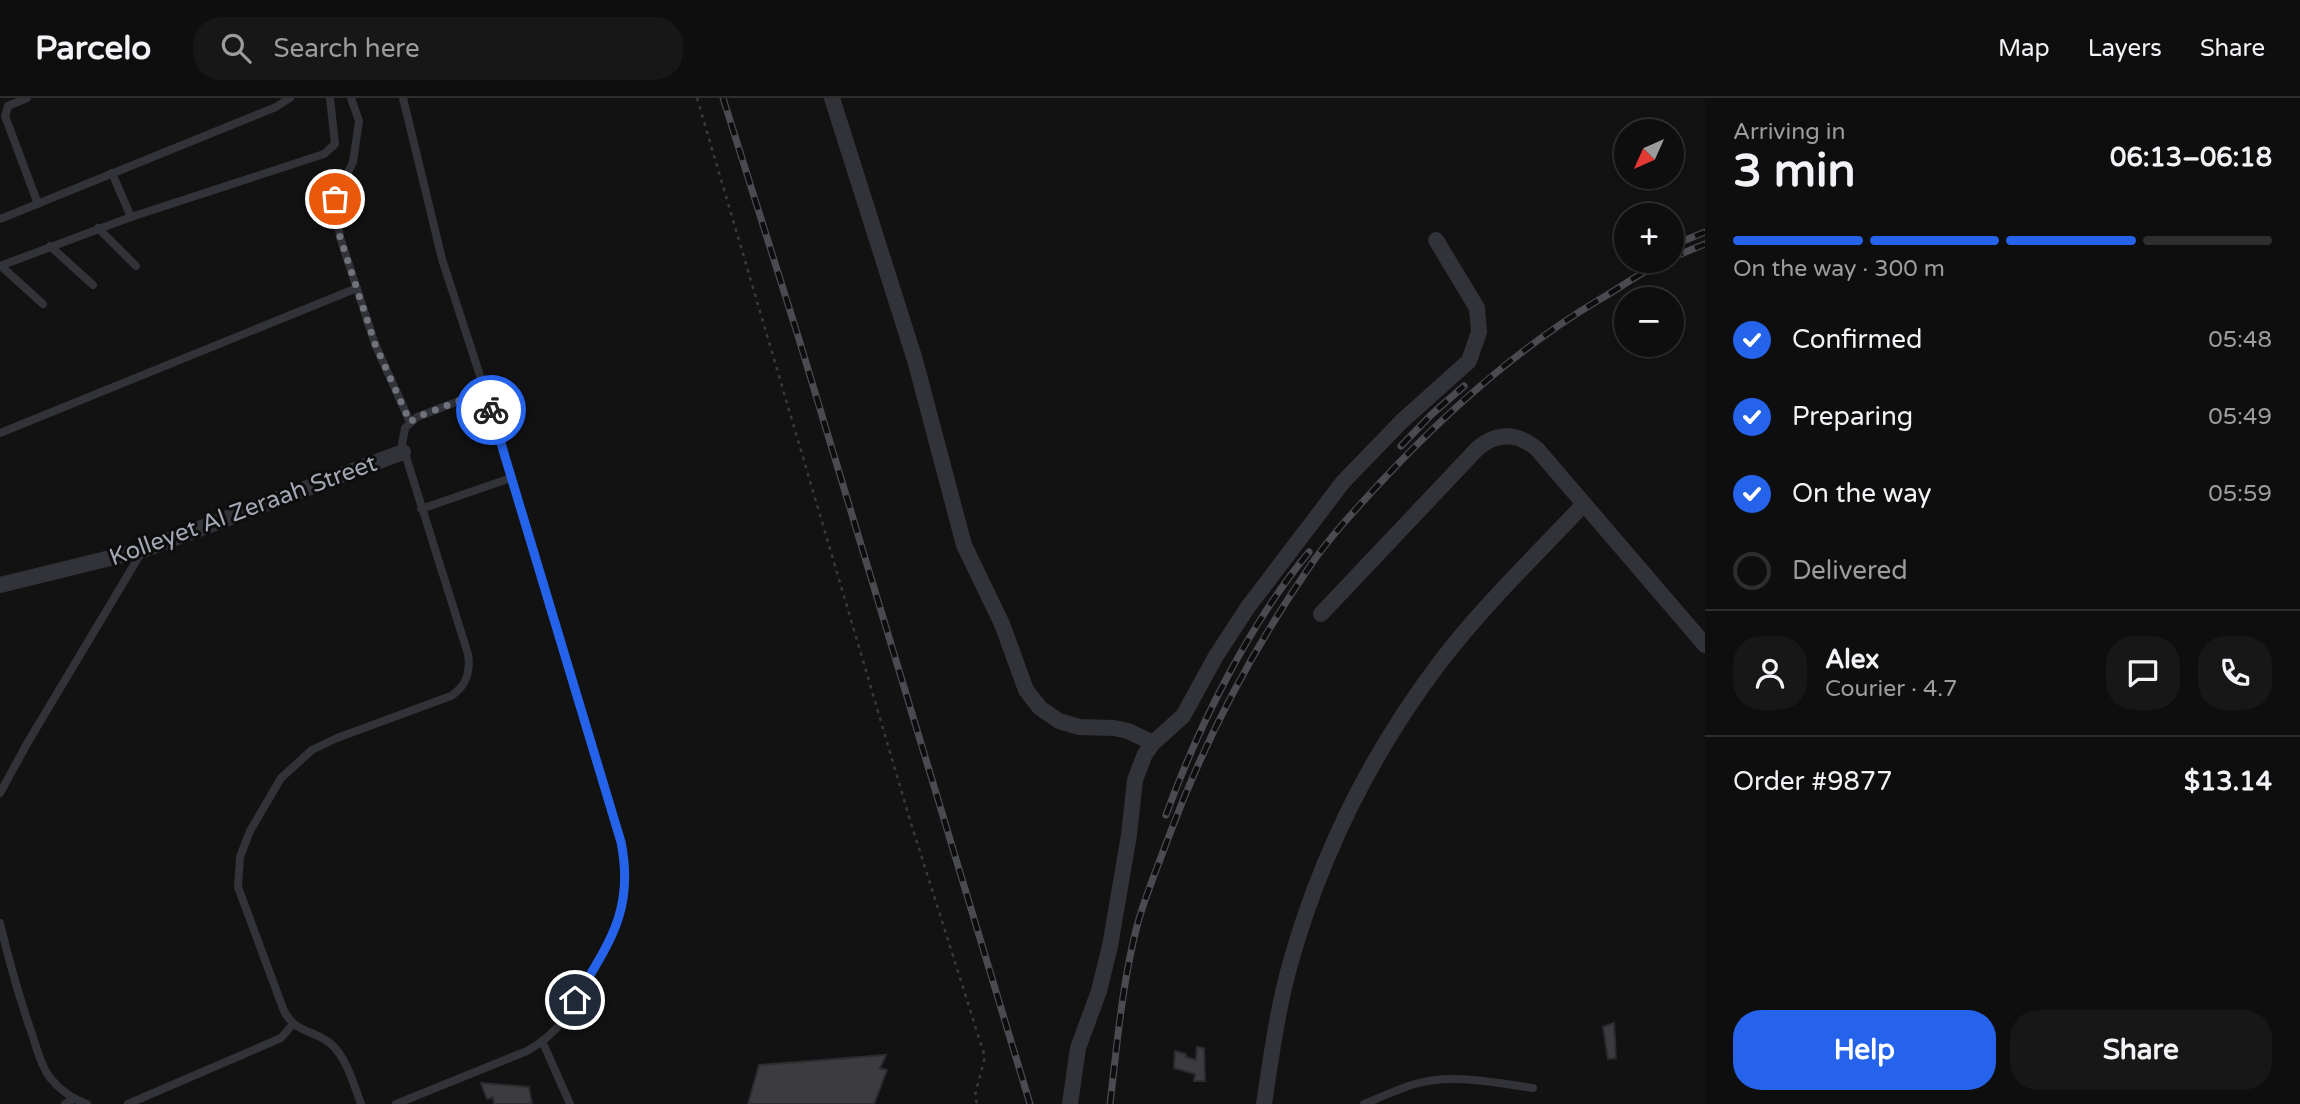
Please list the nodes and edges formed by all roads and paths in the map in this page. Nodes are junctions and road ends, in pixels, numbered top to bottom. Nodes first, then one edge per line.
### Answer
1 (27, 98) edge
2 (290, 98) edge
3 (330, 98) edge
4 (351, 98) edge
5 (403, 98) edge
6 (697, 98) edge
7 (832, 98) edge
8 (113, 173) junction
9 (38, 204) junction
10 (131, 217) junction
11 (0, 219) edge
12 (98, 228) junction
13 (1436, 240) dead end
14 (50, 246) junction
15 (1, 266) edge
16 (136, 266) dead end
17 (93, 285) dead end
18 (357, 288) junction
19 (43, 304) dead end
20 (485, 391) junction
21 (410, 422) junction
22 (0, 433) edge
23 (403, 452) junction
24 (511, 478) junction
25 (1584, 504) junction
26 (421, 509) junction
27 (143, 550) junction
28 (0, 585) edge
29 (1321, 614) dead end
30 (1705, 645) edge
31 (1153, 743) junction
32 (0, 793) edge
33 (0, 923) edge
34 (293, 1024) junction
35 (543, 1043) junction
36 (1533, 1088) dead end
37 (74, 1099) junction
38 (65, 1104) edge
39 (87, 1104) edge
40 (128, 1104) edge
41 (361, 1104) edge
42 (396, 1104) edge
43 (570, 1104) edge
44 (977, 1104) edge
45 (1070, 1104) edge
46 (1264, 1104) edge
47 (1364, 1104) edge

1 - 9 lane
2 - 8 lane
3 - 10 lane
4 - 18 lane
5 - 20 lane
6 - 44 path
7 - 31 street
8 - 9 lane
8 - 10 lane
9 - 11 lane
10 - 12 lane
12 - 14 lane
12 - 16 lane
13 - 31 street
14 - 15 lane
14 - 17 lane
15 - 19 lane
18 - 21 lane
18 - 22 lane
20 - 21 lane
20 - 24 lane
21 - 23 lane
23 - 26 lane
23 - 27 street, Kolleyet Al Zeraah Street
24 - 26 lane
24 - 35 lane
25 - 29 street
25 - 30 street
25 - 46 street
26 - 34 lane
27 - 28 street, Kolleyet Al Zeraah Street
27 - 32 lane
31 - 45 street
33 - 37 lane
34 - 40 lane
34 - 41 lane
35 - 42 lane
35 - 43 lane
36 - 47 lane
37 - 38 lane
37 - 39 lane

